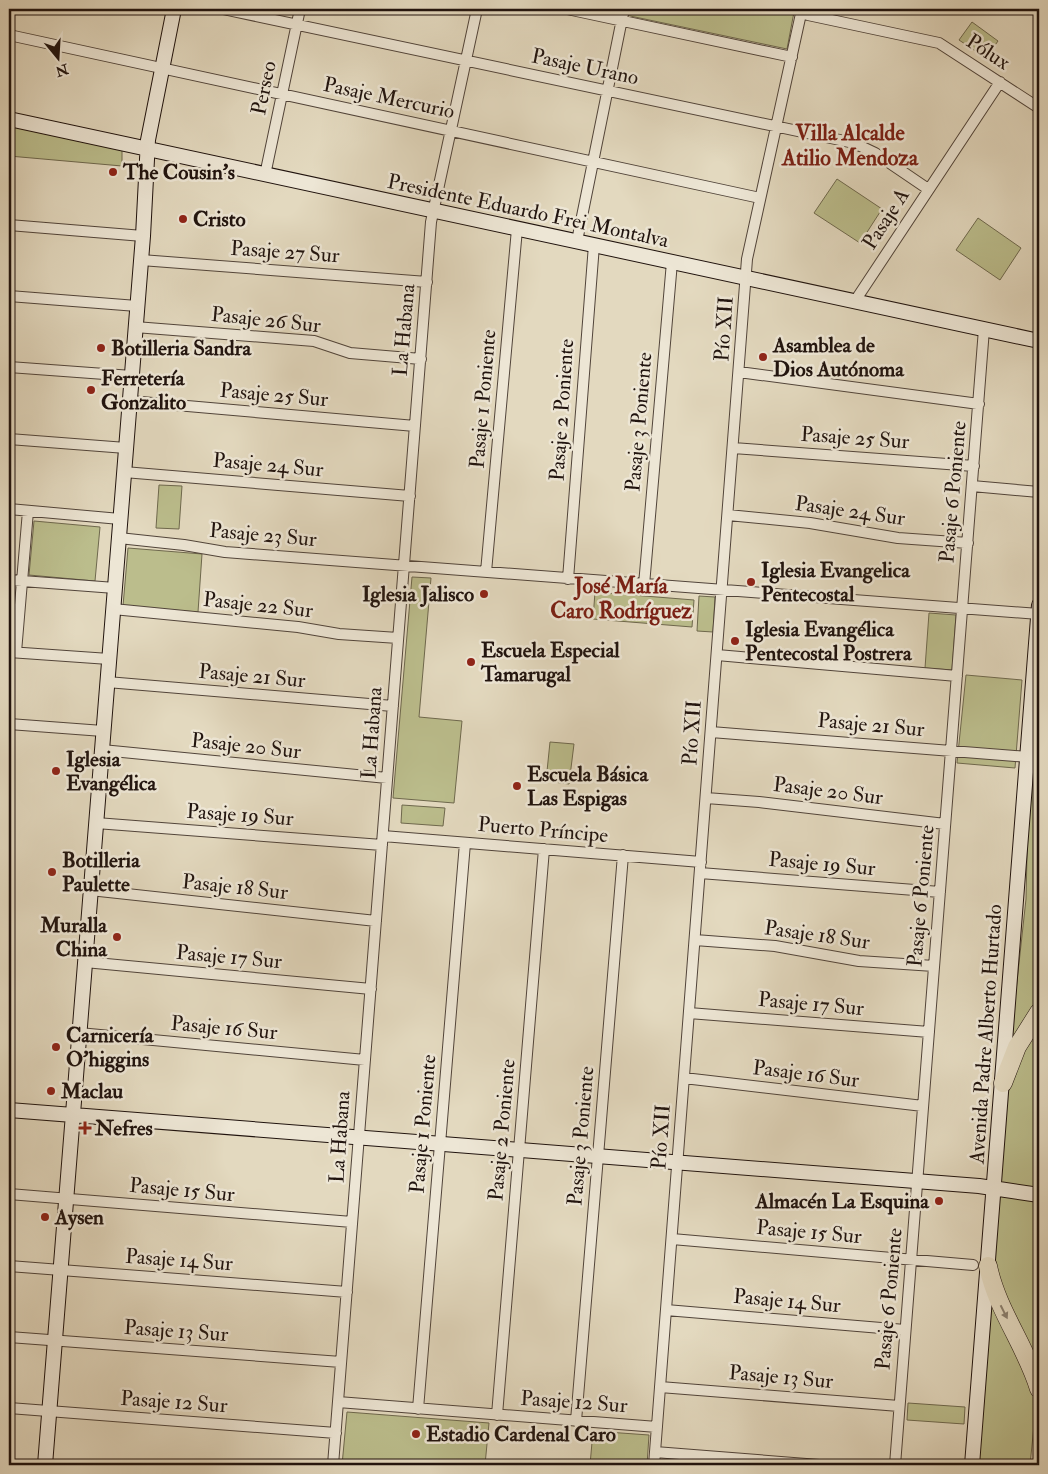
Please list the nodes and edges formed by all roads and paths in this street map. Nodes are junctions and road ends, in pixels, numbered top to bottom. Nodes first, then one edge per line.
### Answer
1 (174, 9) edge
2 (223, 9) edge
3 (300, 9) edge
4 (477, 9) edge
5 (567, 9) edge
6 (624, 9) edge
7 (800, 10) edge
8 (621, 20) junction
9 (297, 24) junction
10 (9, 35) edge
11 (792, 57) junction
12 (466, 60) junction
13 (162, 68) junction
14 (1000, 82) junction
15 (607, 90) junction
16 (282, 94) junction
17 (1039, 108) edge
18 (9, 119) edge
19 (776, 126) junction
20 (451, 130) junction
21 (147, 149) junction
22 (593, 161) junction
23 (266, 174) junction
24 (928, 189) junction
25 (760, 198) junction
26 (434, 211) junction
27 (9, 225) edge
28 (517, 229) junction
29 (143, 236) junction
30 (577, 242) junction
31 (594, 245) junction
32 (141, 260) junction
33 (672, 262) junction
34 (746, 278) junction
35 (427, 282) junction
36 (9, 296) edge
37 (855, 301) junction
38 (137, 306) junction
39 (135, 327) junction
40 (984, 329) junction
41 (1039, 342) edge
42 (421, 359) junction
43 (9, 367) edge
44 (739, 372) junction
45 (132, 376) junction
46 (130, 401) junction
47 (978, 404) junction
48 (415, 426) junction
49 (9, 439) edge
50 (126, 448) junction
51 (733, 448) junction
52 (974, 466) junction
53 (124, 472) junction
54 (972, 486) junction
55 (1039, 492) edge
56 (410, 496) junction
57 (9, 509) edge
58 (28, 511) junction
59 (728, 515) junction
60 (120, 519) junction
61 (118, 538) junction
62 (968, 543) junction
63 (404, 565) junction
64 (486, 572) junction
65 (568, 579) junction
66 (9, 580) edge
67 (22, 581) junction
68 (644, 585) junction
69 (114, 588) junction
70 (722, 591) junction
71 (1039, 606) edge
72 (962, 608) junction
73 (113, 609) junction
74 (1039, 614) edge
75 (398, 638) junction
76 (12, 652) edge
77 (717, 655) junction
78 (109, 659) junction
79 (957, 676) junction
80 (107, 682) junction
81 (393, 706) junction
82 (9, 724) edge
83 (103, 731) junction
84 (711, 732) junction
85 (102, 750) junction
86 (951, 751) junction
87 (1028, 757) junction
88 (388, 778) junction
89 (706, 798) junction
90 (96, 823) junction
91 (945, 824) junction
92 (382, 841) junction
93 (464, 843) junction
94 (544, 849) junction
95 (623, 855) junction
96 (701, 862) junction
97 (700, 873) junction
98 (90, 890) junction
99 (940, 892) junction
100 (376, 921) junction
101 (695, 940) junction
102 (85, 962) junction
103 (934, 966) junction
104 (371, 989) junction
105 (1039, 1012) edge
106 (690, 1013) junction
107 (929, 1032) junction
108 (79, 1033) junction
109 (365, 1060) junction
110 (684, 1078) junction
111 (1003, 1083) junction
112 (923, 1106) junction
113 (9, 1110) edge
114 (72, 1115) junction
115 (359, 1139) junction
116 (440, 1144) junction
117 (519, 1150) junction
118 (598, 1157) junction
119 (678, 1163) junction
120 (917, 1182) junction
121 (994, 1189) junction
122 (9, 1194) edge
123 (1039, 1195) edge
124 (66, 1199) junction
125 (352, 1222) junction
126 (672, 1239) junction
127 (911, 1260) junction
128 (9, 1266) edge
129 (980, 1266) junction
130 (60, 1269) junction
131 (347, 1292) junction
132 (666, 1310) junction
133 (906, 1330) junction
134 (9, 1337) edge
135 (54, 1340) junction
136 (341, 1362) junction
137 (660, 1387) junction
138 (1039, 1389) edge
139 (338, 1402) junction
140 (899, 1406) junction
141 (9, 1408) edge
142 (418, 1408) junction
143 (49, 1411) junction
144 (497, 1415) junction
145 (576, 1421) junction
146 (657, 1427) junction
147 (336, 1433) junction
148 (655, 1452) junction
149 (45, 1465) edge
150 (333, 1465) edge
151 (654, 1465) edge
152 (819, 1465) edge
153 (895, 1465) edge
154 (972, 1465) edge

1 - 13 main road
2 - 9 street, Pasaje Urano
3 - 9 street, Perseo
4 - 12 street, La Habana
5 - 8 street
6 - 8 street
7 - 11 street, Pío XII
7 - 14 street, Pólux
8 - 11 street
8 - 15 street
9 - 12 street, Pasaje Urano
9 - 16 street, Perseo
10 - 13 street, Pasaje Mercurio
11 - 19 street, Pío XII
12 - 15 street, Pasaje Urano
12 - 20 street, La Habana
13 - 16 street, Pasaje Mercurio
13 - 21 main road
14 - 17 street, Pólux
14 - 24 street, Pasaje A
15 - 19 street, Pasaje Urano
15 - 22 street
16 - 20 street, Pasaje Mercurio
16 - 23 street, Perseo
18 - 21 main road, Presidente Eduardo Frei Montalva
19 - 24 street, Pasaje Urano
19 - 25 street, Pío XII
20 - 22 street, Pasaje Mercurio
20 - 26 street, La Habana
21 - 23 main road, Presidente Eduardo Frei Montalva
21 - 29 main road
22 - 25 street, Pasaje Mercurio
22 - 30 street
23 - 26 main road, Presidente Eduardo Frei Montalva
24 - 37 street, Pasaje A
25 - 34 street, Pío XII
26 - 28 main road, Presidente Eduardo Frei Montalva
26 - 35 street, La Habana
27 - 29 street
28 - 30 main road, Presidente Eduardo Frei Montalva
28 - 64 street, Pasaje 1 Poniente
29 - 32 main road
30 - 31 main road, Presidente Eduardo Frei Montalva
31 - 33 main road, Presidente Eduardo Frei Montalva
31 - 65 street, Pasaje 2 Poniente
32 - 35 street, Pasaje 27 Sur
32 - 38 main road
33 - 34 main road, Presidente Eduardo Frei Montalva
33 - 68 street, Pasaje 3 Poniente
34 - 37 main road, Presidente Eduardo Frei Montalva
34 - 44 street, Pío XII
35 - 42 street, La Habana
36 - 38 street
37 - 40 main road, Presidente Eduardo Frei Montalva
38 - 39 main road
39 - 42 street, Pasaje 26 Sur
39 - 45 main road
40 - 41 main road, Presidente Eduardo Frei Montalva
40 - 47 street, Pasaje 6 Poniente
42 - 48 street, La Habana
43 - 45 street
44 - 47 street
44 - 51 street, Pío XII
45 - 46 main road
46 - 48 street, Pasaje 25 Sur
46 - 50 main road
47 - 52 street, Pasaje 6 Poniente
48 - 56 street, La Habana
49 - 50 street
50 - 53 main road
51 - 52 street, Pasaje 25 Sur
51 - 59 street, Pío XII
52 - 54 street, Pasaje 6 Poniente
53 - 56 street, Pasaje 24 Sur
53 - 60 main road
54 - 55 street
54 - 62 street, Pasaje 6 Poniente
56 - 63 street, La Habana
57 - 58 street
58 - 60 street
58 - 67 street
59 - 62 street, Pasaje 24 Sur
59 - 70 street, Pío XII
60 - 61 main road
61 - 63 street, Pasaje 23 Sur
61 - 69 main road
62 - 72 street, Pasaje 6 Poniente
63 - 64 street, Pasaje 23 Sur
63 - 75 street, La Habana
64 - 65 street, Pasaje 23 Sur
65 - 68 street, Pasaje 23 Sur
66 - 67 street
67 - 69 street
67 - 76 street
68 - 70 street, Pasaje 23 Sur
69 - 73 main road
70 - 72 street
70 - 77 street, Pío XII
71 - 74 main road, Avenida Padre Alberto Hurtado
72 - 74 street
72 - 79 street, Pasaje 6 Poniente
73 - 75 street, Pasaje 22 Sur
73 - 78 main road
74 - 87 main road, Avenida Padre Alberto Hurtado
75 - 81 street, La Habana
76 - 78 street
77 - 79 street
77 - 84 street, Pío XII
78 - 80 main road
79 - 86 street, Pasaje 6 Poniente
80 - 81 street, Pasaje 21 Sur
80 - 83 main road
81 - 88 street, La Habana
82 - 83 street
83 - 85 main road
84 - 86 street, Pasaje 21 Sur
84 - 89 street, Pío XII
85 - 88 street, Pasaje 20 Sur
85 - 90 main road
86 - 87 street, Pasaje 21 Sur
86 - 91 street, Pasaje 6 Poniente
87 - 111 main road, Avenida Padre Alberto Hurtado
88 - 92 street, La Habana
89 - 91 street, Pasaje 20 Sur
89 - 96 street, Pío XII
90 - 92 street, Pasaje 19 Sur
90 - 98 main road
91 - 99 street, Pasaje 6 Poniente
92 - 93 street, Puerto Príncipe
92 - 100 street, La Habana
93 - 94 street, Puerto Príncipe
93 - 116 street, Pasaje 1 Poniente
94 - 95 street, Puerto Príncipe
94 - 117 street, Pasaje 2 Poniente
95 - 96 street, Puerto Príncipe
95 - 118 street, Pasaje 3 Poniente
96 - 97 street, Pío XII
97 - 99 street, Pasaje 19 Sur
97 - 101 street, Pío XII
98 - 100 street, Pasaje 18 Sur
98 - 102 main road
99 - 103 street, Pasaje 6 Poniente
100 - 104 street, La Habana
101 - 103 street, Pasaje 18 Sur
101 - 106 street, Pío XII
102 - 104 street, Pasaje 17 Sur
102 - 108 main road
103 - 107 street, Pasaje 6 Poniente
104 - 109 street, La Habana
105 - 111 highway
106 - 107 street, Pasaje 17 Sur
106 - 110 street, Pío XII
107 - 112 street, Pasaje 6 Poniente
108 - 109 street, Pasaje 16 Sur
108 - 114 main road
109 - 115 street, La Habana
110 - 112 street, Pasaje 16 Sur
110 - 119 street, Pío XII
111 - 121 main road, Avenida Padre Alberto Hurtado
112 - 120 street, Pasaje 6 Poniente
113 - 114 main road
114 - 115 main road
114 - 124 main road
115 - 116 main road
115 - 125 street, La Habana
116 - 117 main road
116 - 142 street, Pasaje 1 Poniente
117 - 118 main road
117 - 144 street, Pasaje 2 Poniente
118 - 119 main road
118 - 145 street, Pasaje 3 Poniente
119 - 120 main road
119 - 126 street, Pío XII
120 - 121 main road
120 - 127 street, Pasaje 6 Poniente
121 - 123 main road
121 - 129 main road, Avenida Padre Alberto Hurtado
122 - 124 street, Pasaje 15 Sur
124 - 125 street, Pasaje 15 Sur
124 - 130 main road
125 - 131 street, La Habana
126 - 127 street, Pasaje 15 Sur
126 - 132 street, Pío XII
127 - 129 street, Pasaje 15 Sur
127 - 133 street, Pasaje 6 Poniente
128 - 130 street, Pasaje 14 Sur
129 -> 138 highway
129 - 154 main road, Avenida Padre Alberto Hurtado
130 - 131 street, Pasaje 14 Sur
130 - 135 main road
131 - 136 street, La Habana
132 - 133 street, Pasaje 14 Sur
132 - 137 street, Pío XII
133 - 140 street, Pasaje 6 Poniente
134 - 135 street, Pasaje 13 Sur
135 - 136 street, Pasaje 13 Sur
135 - 143 main road
136 - 139 street, La Habana
137 - 140 street, Pasaje 13 Sur
137 - 146 street, Pío XII
139 - 142 street, Pasaje 12 Sur
139 - 147 street, La Habana
140 - 153 street, Pasaje 6 Poniente
141 - 143 street, Pasaje 12 Sur
142 - 144 street, Pasaje 12 Sur
143 - 147 street, Pasaje 12 Sur
143 - 149 main road
144 - 145 street, Pasaje 12 Sur
145 - 146 street, Pasaje 12 Sur
146 - 148 street, Pío XII
147 - 150 street, La Habana
148 - 151 street, Pío XII
148 - 152 street

